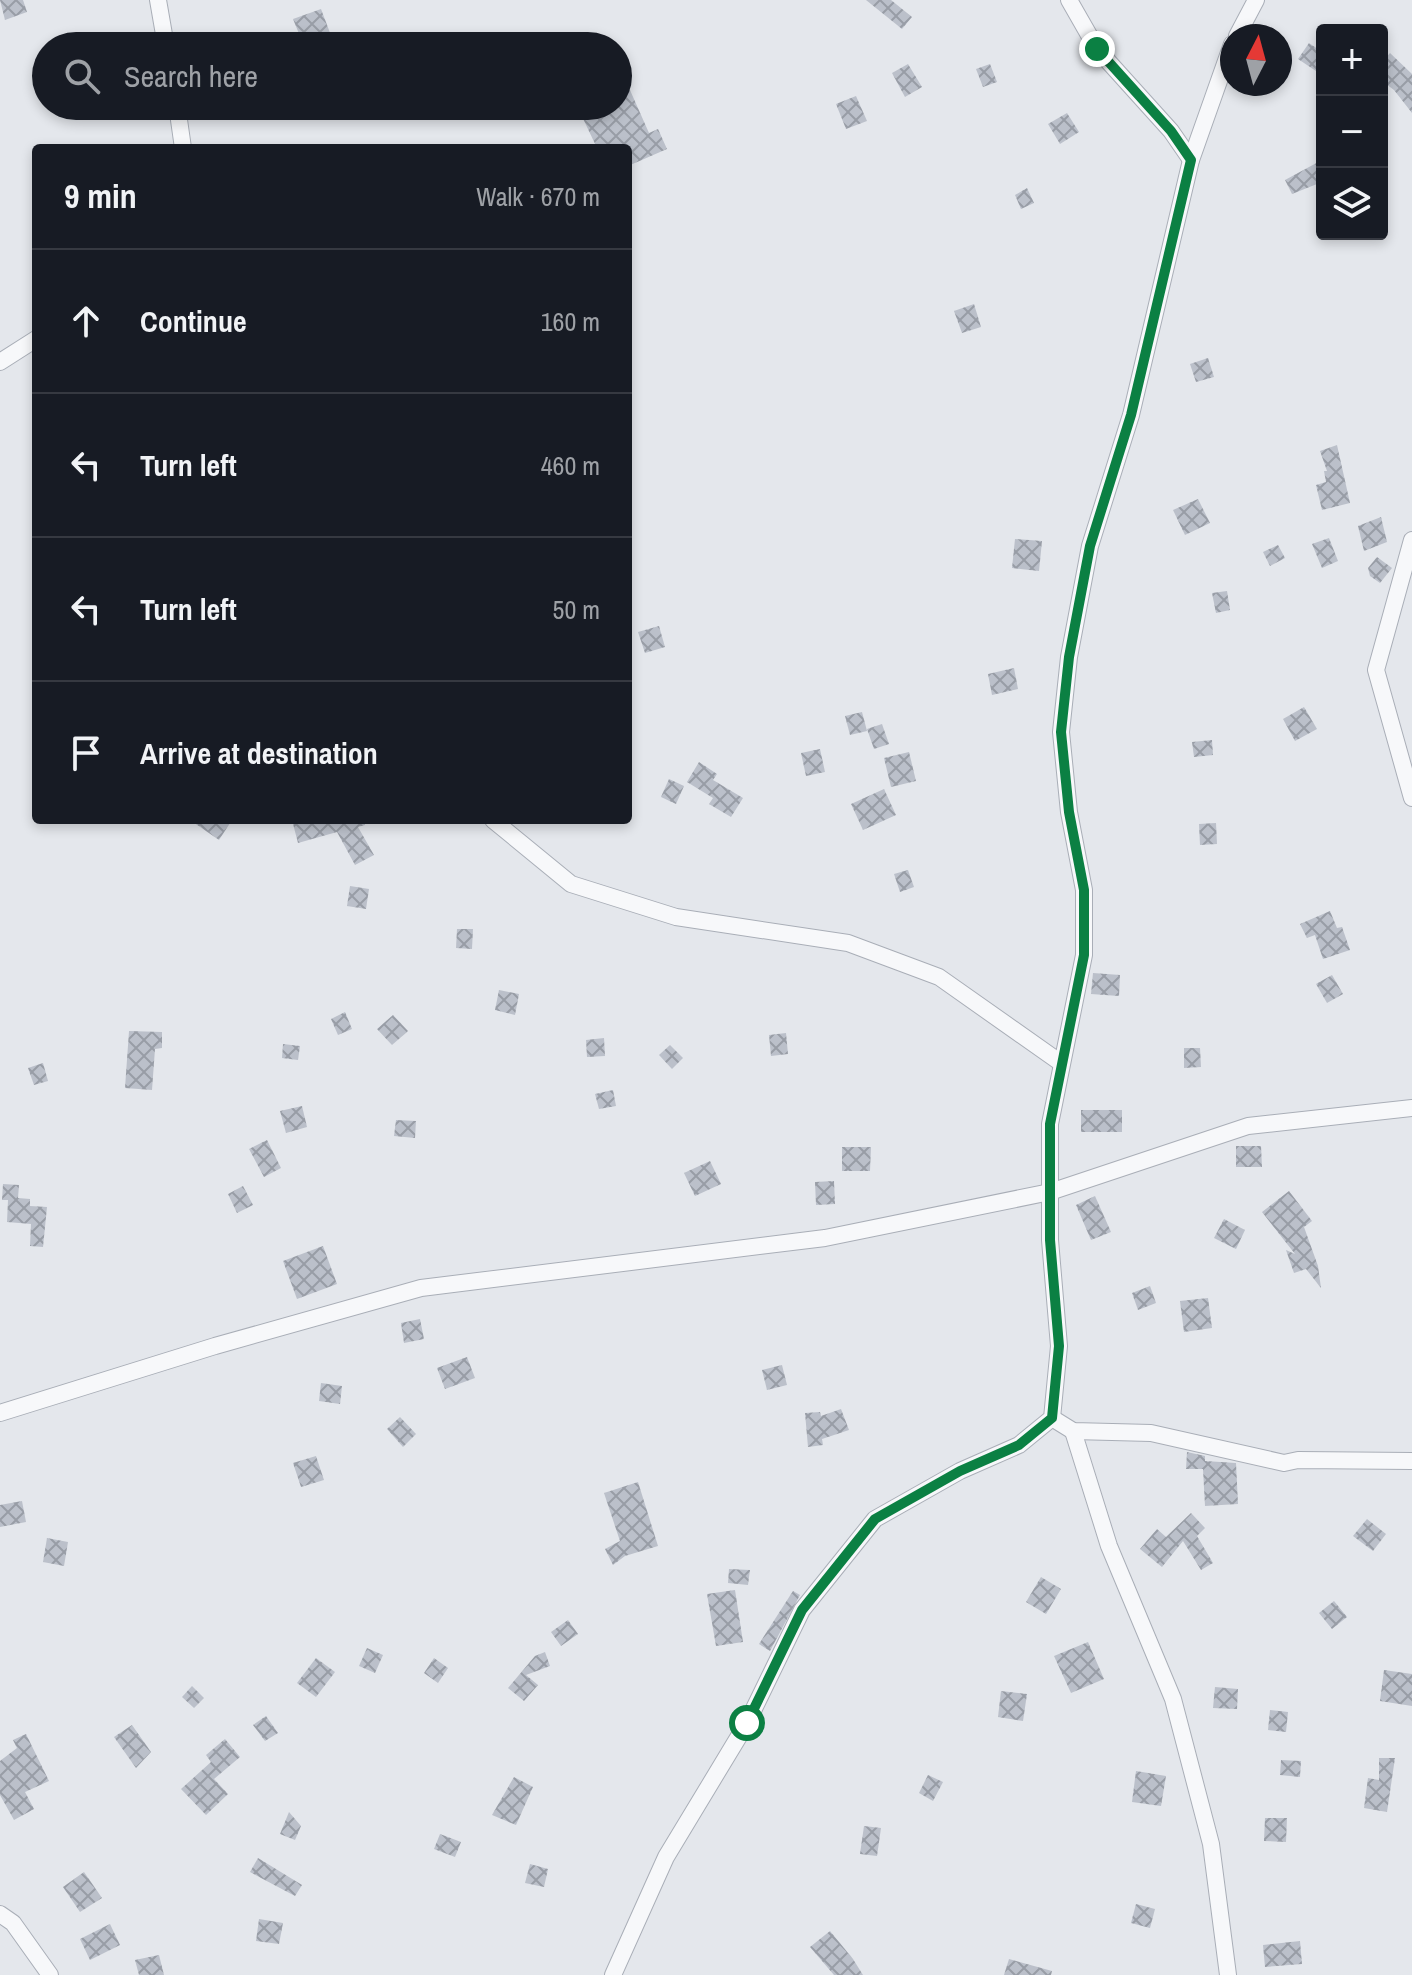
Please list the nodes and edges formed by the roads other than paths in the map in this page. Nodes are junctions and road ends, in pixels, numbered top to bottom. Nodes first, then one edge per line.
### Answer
1 (158, 0) edge
2 (1069, 0) edge
3 (1256, 0) edge
4 (1243, 24) edge
5 (164, 32) edge
6 (1220, 78) edge
7 (179, 120) edge
8 (182, 144) edge
9 (1191, 160) junction
10 (32, 342) edge
11 (0, 362) edge
12 (1412, 540) edge
13 (1412, 798) edge
14 (498, 824) edge
15 (1061, 1063) junction
16 (1412, 1108) edge
17 (1050, 1192) junction
18 (0, 1413) edge
19 (1052, 1418) junction
20 (1073, 1431) junction
21 (1412, 1461) edge
22 (0, 1914) edge
23 (50, 1975) edge
24 (613, 1975) edge
25 (1228, 1975) edge

1 - 5 street
2 - 9 street
3 - 4 street
6 - 9 street
7 - 8 street
9 - 15 street
10 - 11 street
12 - 13 street
14 - 15 street
15 - 17 street
16 - 17 street
17 - 18 street
17 - 19 street
19 - 20 street
19 - 24 street
20 - 21 street
20 - 25 street
22 - 23 street

